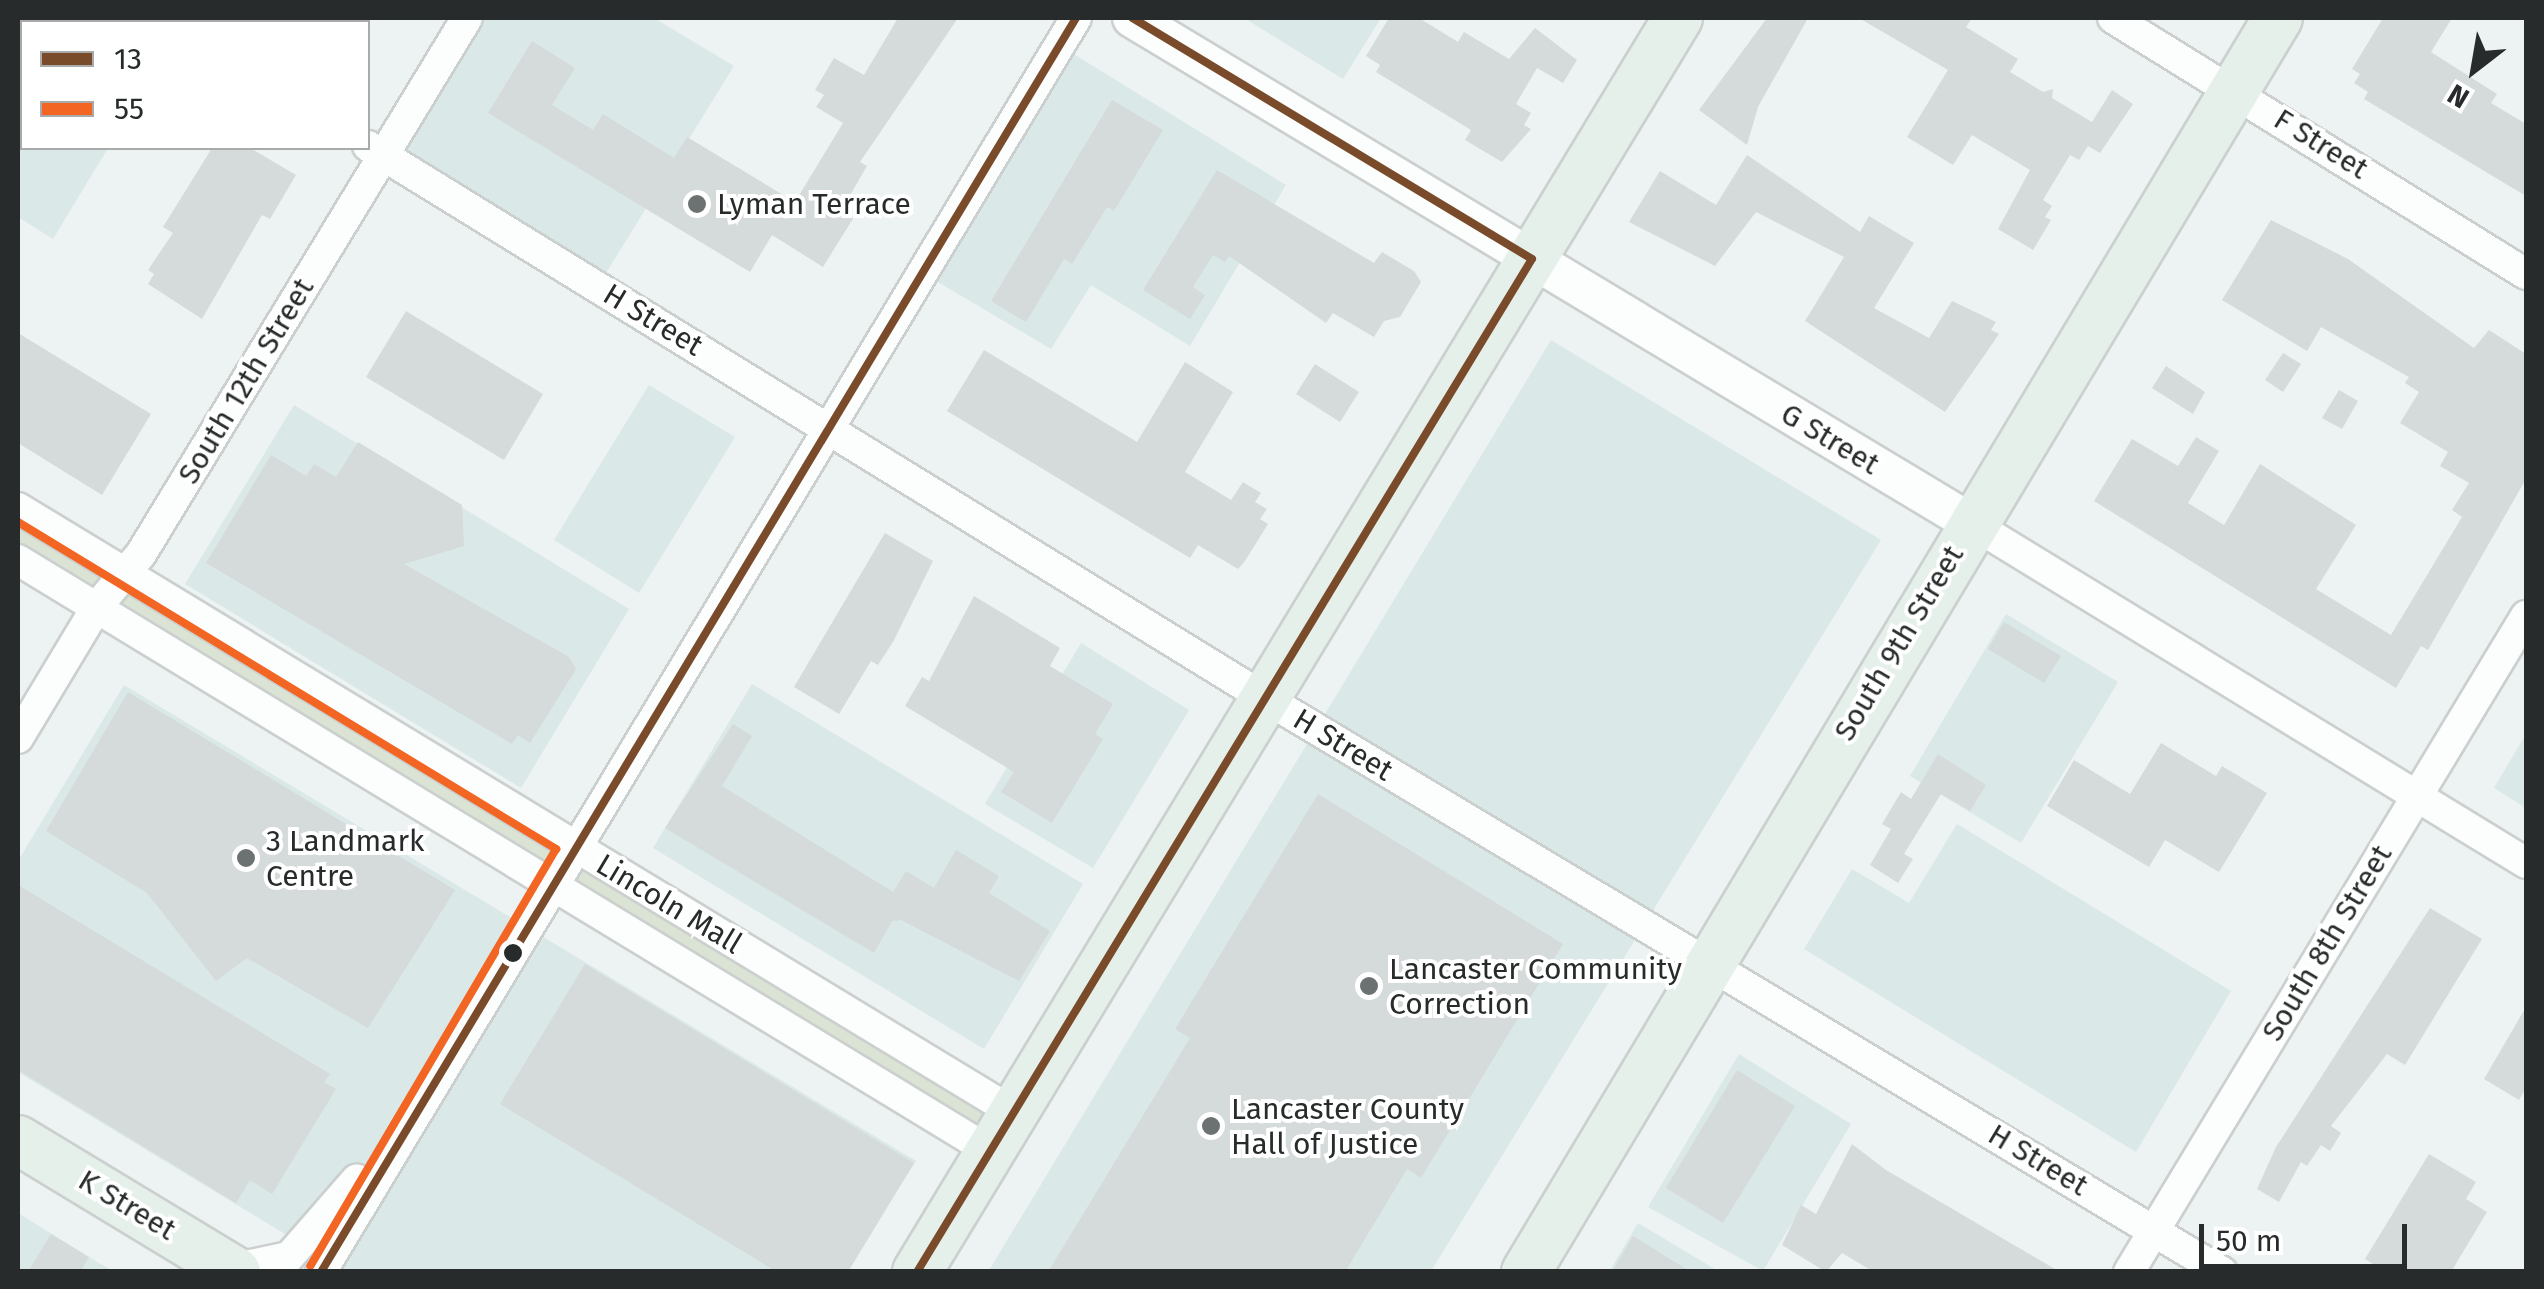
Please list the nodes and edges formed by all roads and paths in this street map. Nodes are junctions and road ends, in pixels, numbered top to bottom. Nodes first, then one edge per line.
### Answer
1 (467, 18) edge
2 (1076, 18) edge
3 (1132, 18) edge
4 (1678, 18) edge
5 (2113, 18) edge
6 (2278, 18) edge
7 (2234, 90) junction
8 (375, 151) edge
9 (1532, 258) junction
10 (2526, 274) edge
11 (828, 426) junction
12 (18, 508) edge
13 (1971, 523) junction
14 (18, 560) edge
15 (126, 575) junction
16 (96, 608) junction
17 (2526, 616) edge
18 (1263, 697) junction
19 (18, 738) edge
20 (2417, 793) junction
21 (573, 845) junction
22 (2526, 863) edge
23 (552, 885) junction
24 (1708, 965) junction
25 (426, 1090) junction
26 (1001, 1132) junction
27 (18, 1140) edge
28 (2154, 1230) junction
29 (234, 1270) edge
30 (321, 1272) edge
31 (916, 1272) edge
32 (1526, 1272) edge
33 (2129, 1272) edge
34 (2222, 1272) edge

1 - 8 street, South 12th Street
2 - 11 street
3 - 9 street, G Street
4 - 9 main road
5 - 7 street, F Street
6 - 7 main road, South 9th Street
7 - 10 street, F Street
7 - 13 main road, South 9th Street
8 - 11 street, H Street
8 - 15 street, South 12th Street
9 - 13 street, G Street
9 - 18 main road
11 - 18 street, H Street
11 - 21 street
12 - 15 street, Lincoln Mall
13 - 20 street, G Street
13 - 24 main road, South 9th Street
14 - 16 street, Lincoln Mall
15 - 16 street, South 12th Street
15 - 21 street, Lincoln Mall
16 - 19 street, South 12th Street
16 - 23 street, Lincoln Mall
17 - 20 street, South 8th Street
18 - 24 street, H Street
18 - 26 main road
20 - 22 street, G Street
20 - 28 street, South 8th Street
21 - 23 street
21 - 26 street, Lincoln Mall
23 - 25 street
23 - 26 street, Lincoln Mall
24 - 28 street, H Street
24 - 32 main road, South 9th Street
25 - 29 street
25 - 30 street
26 - 31 main road
27 - 29 main road, K Street
28 - 33 street, South 8th Street
28 - 34 street, H Street

